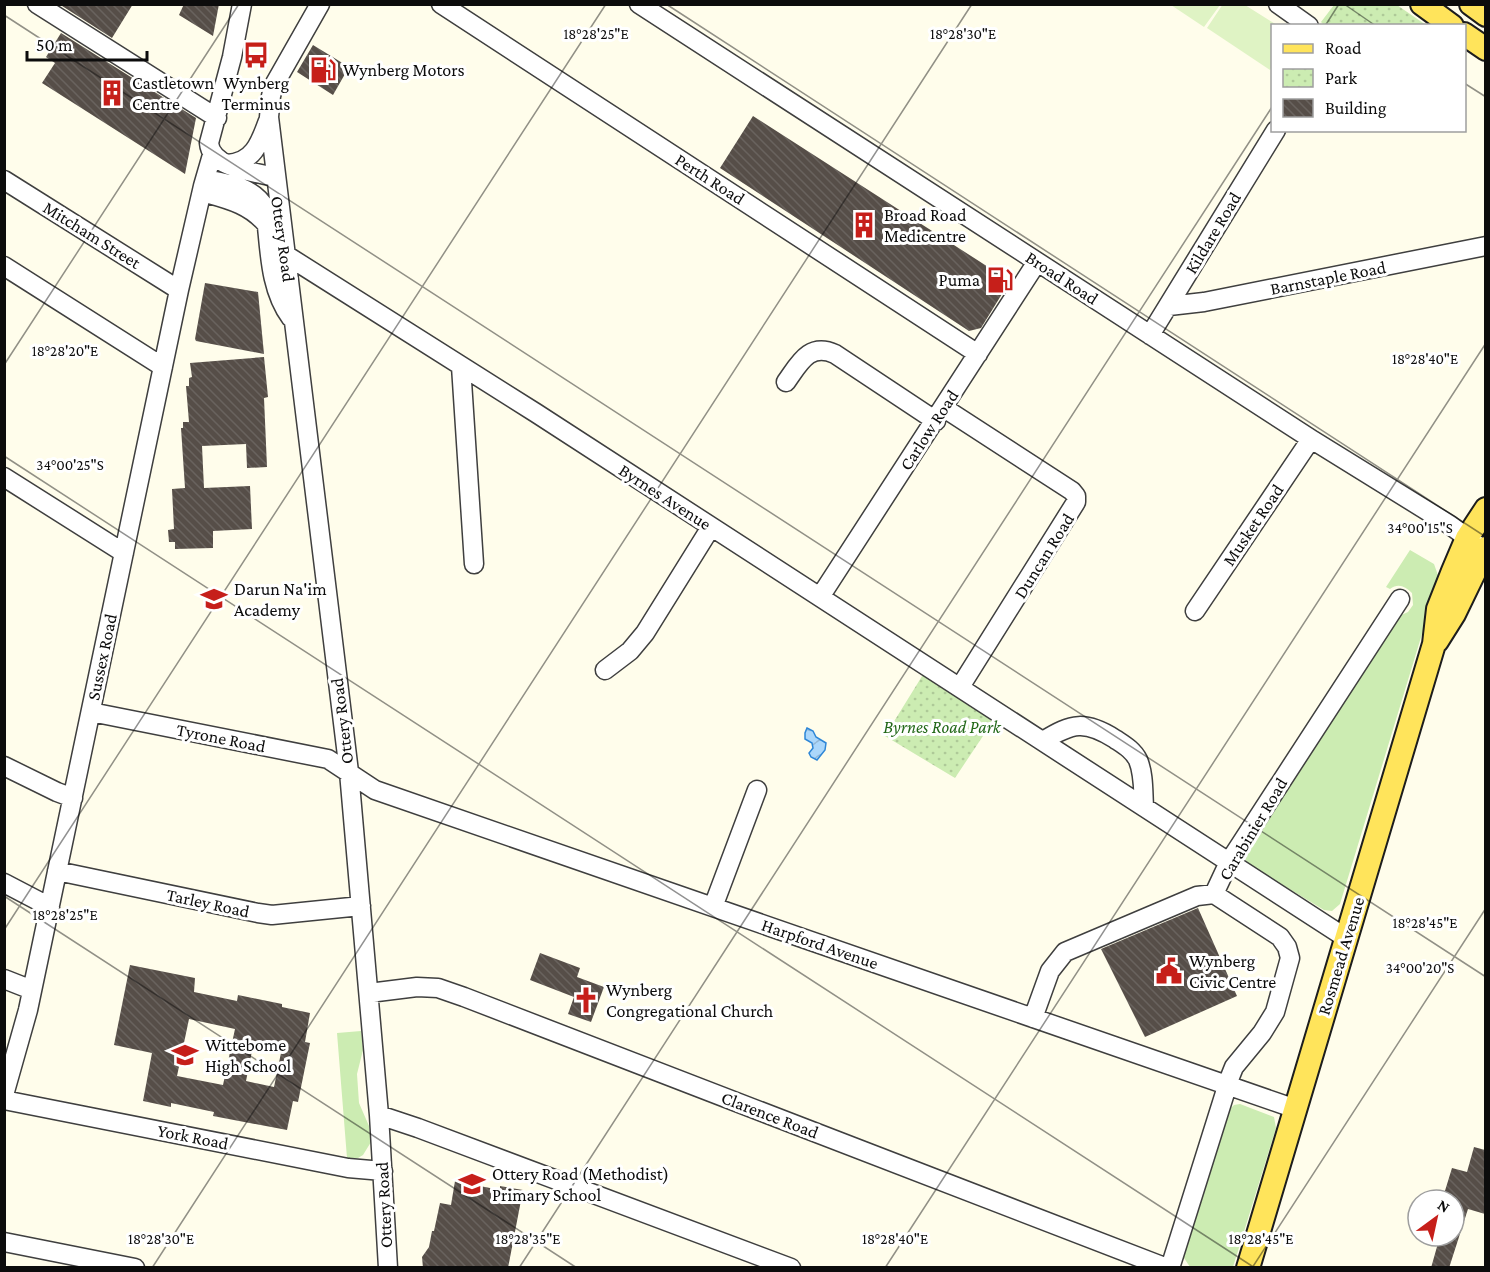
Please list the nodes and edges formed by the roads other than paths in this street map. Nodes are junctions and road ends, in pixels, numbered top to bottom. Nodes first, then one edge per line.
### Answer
1 (37, 4) edge
2 (242, 4) edge
3 (320, 4) edge
4 (441, 4) edge
5 (639, 4) edge
6 (1278, 4) edge
7 (1422, 4) edge
8 (1306, 24) edge
9 (1449, 24) edge
10 (1466, 35) edge
11 (1485, 49) edge
12 (269, 117) junction
13 (217, 118) junction
14 (1275, 132) edge
15 (220, 160) junction
16 (275, 177) junction
17 (4, 180) edge
18 (203, 186) junction
19 (1485, 246) edge
20 (286, 255) junction
21 (1037, 262) junction
22 (4, 266) edge
23 (179, 290) junction
24 (1169, 306) junction
25 (294, 322) junction
26 (1150, 335) junction
27 (978, 354) junction
28 (461, 366) junction
29 (163, 367) junction
30 (786, 382) dead end
31 (940, 415) junction
32 (1311, 439) junction
33 (4, 477) edge
34 (1485, 509) edge
35 (711, 526) junction
36 (1479, 546) edge
37 (124, 553) junction
38 (474, 564) dead end
39 (820, 597) junction
40 (1400, 598) dead end
41 (1195, 611) dead end
42 (605, 670) dead end
43 (960, 687) junction
44 (91, 712) junction
45 (1043, 741) junction
46 (4, 766) edge
47 (349, 772) junction
48 (757, 790) dead end
49 (73, 798) junction
50 (1144, 806) junction
51 (1229, 862) junction
52 (57, 871) junction
53 (4, 883) edge
54 (1214, 894) junction
55 (361, 906) junction
56 (50, 907) junction
57 (713, 907) junction
58 (1346, 938) junction
59 (4, 979) edge
60 (32, 990) junction
61 (369, 993) junction
62 (1033, 1018) junction
63 (1228, 1085) junction
64 (4, 1098) edge
65 (1296, 1109) junction
66 (379, 1115) junction
67 (383, 1171) junction
68 (4, 1242) edge
69 (135, 1268) edge
70 (388, 1268) edge
71 (791, 1268) edge
72 (1168, 1268) edge
73 (1248, 1268) edge

1 - 13 street
2 - 13 street, Sussex Road
3 - 12 street
4 - 27 street, Perth Road
5 - 21 street, Broad Road
6 - 8 street
7 - 9 main road
10 - 11 main road
12 - 15 street
12 - 16 street, Ottery Road
13 - 15 street, Sussex Road
14 - 24 street, Kildare Road
15 - 16 street
15 - 18 street, Sussex Road
16 - 20 street, Ottery Road
17 - 23 street, Mitcham Street
18 - 23 street, Sussex Road
18 - 25 street
19 - 24 street, Barnstaple Road
20 - 25 street, Ottery Road
20 - 28 street, Byrnes Avenue
21 - 26 street, Broad Road
21 - 27 street, Carlow Road
22 - 29 street
23 - 29 street, Sussex Road
24 - 26 street, Kildare Road
25 - 47 street, Ottery Road
26 - 32 street, Broad Road
27 - 31 street, Carlow Road
28 - 35 street, Byrnes Avenue
28 - 38 street
29 - 37 street, Sussex Road
30 - 31 street, Duncan Road
31 - 39 street, Carlow Road
31 - 43 street, Duncan Road
32 - 36 street, Broad Road
32 - 41 street, Musket Road
33 - 37 street
34 - 36 main road, Rosmead Avenue
35 - 39 street, Byrnes Avenue
35 - 42 street
36 - 58 main road, Rosmead Avenue
37 - 44 street, Sussex Road
39 - 43 street, Byrnes Avenue
40 - 51 street, Carabinier Road
43 - 45 street, Byrnes Avenue
44 - 47 street, Tyrone Road
44 - 49 street, Sussex Road
45 - 50 street, Byrnes Avenue
45 - 50 street
46 - 49 street
47 - 55 street, Ottery Road
47 - 57 street, Harpford Avenue
48 - 57 street
49 - 52 street, Sussex Road
50 - 51 street, Byrnes Avenue
51 - 54 street, Carabinier Road
51 - 58 street, Byrnes Avenue
52 - 55 street, Tarley Road
52 - 56 street, Sussex Road
53 - 56 street
54 - 62 street, Carabinier Road
54 - 63 street
55 - 61 street, Ottery Road
56 - 60 street, Sussex Road
57 - 62 street, Harpford Avenue
58 - 65 main road, Rosmead Avenue
59 - 60 street
60 - 64 street, Sussex Road
61 - 66 street, Ottery Road
61 - 72 street, Clarence Road
62 - 63 street, Harpford Avenue
63 - 65 street, Harpford Avenue
63 - 72 street
64 - 67 street, York Road
65 - 73 main road, Rosmead Avenue
66 - 67 street, Ottery Road
66 - 71 street
67 - 70 street, Ottery Road
68 - 69 street

